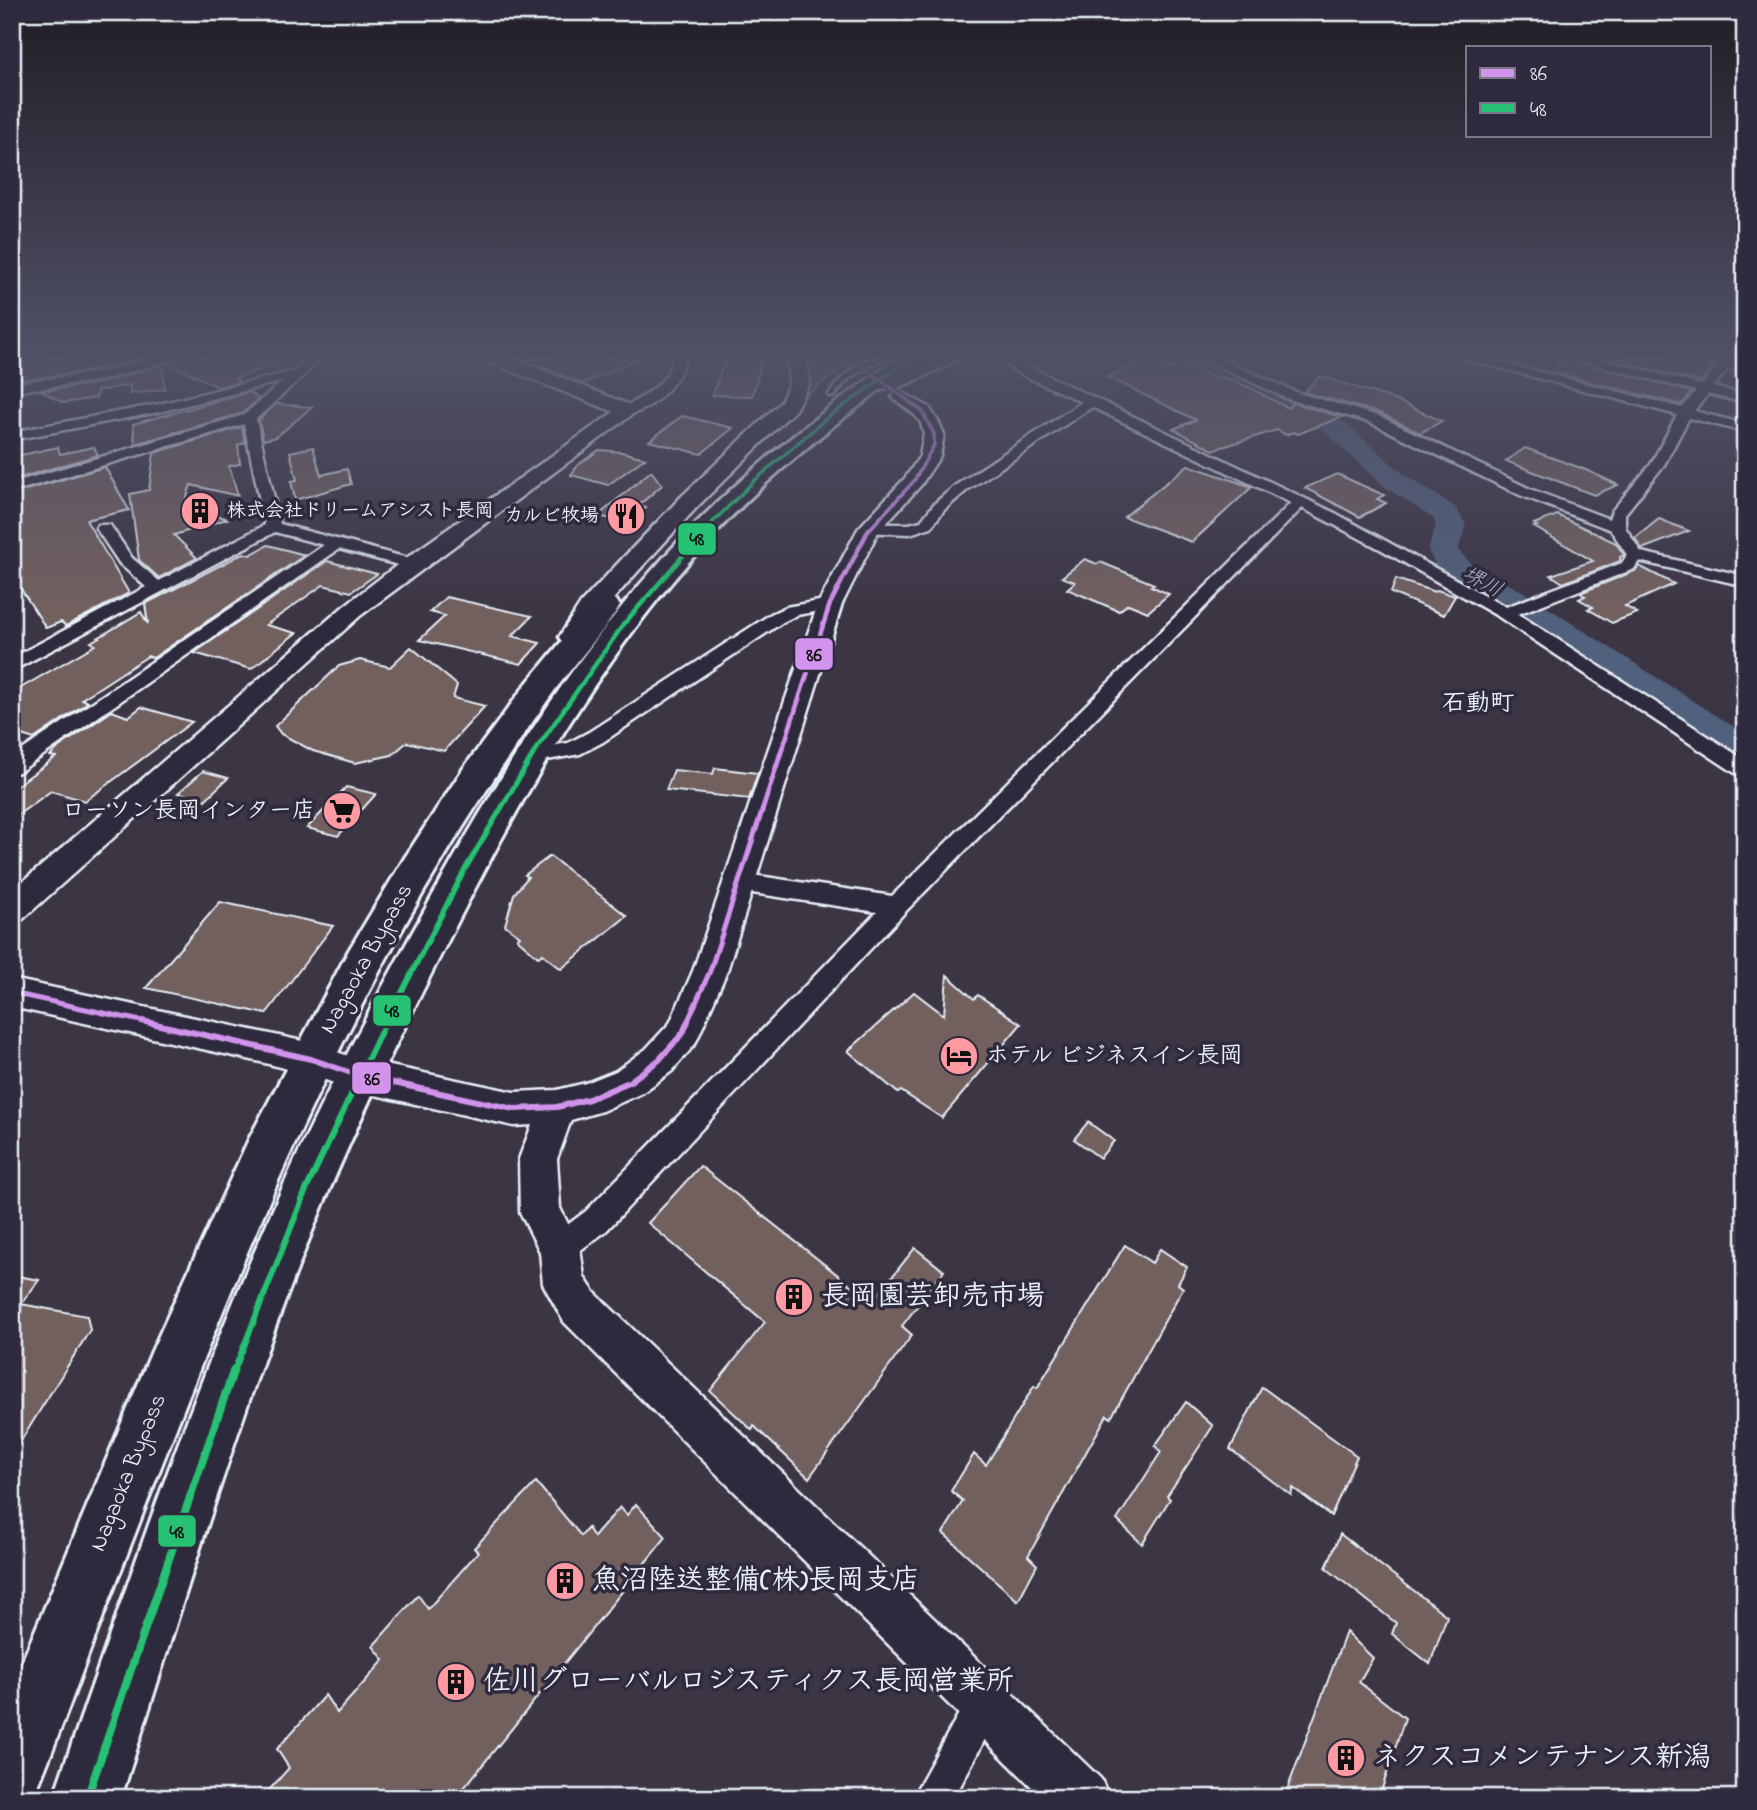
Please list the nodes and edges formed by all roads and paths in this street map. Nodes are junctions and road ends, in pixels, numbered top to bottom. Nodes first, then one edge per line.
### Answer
1 (166, 442) edge
2 (254, 442) edge
3 (584, 442) edge
4 (750, 442) edge
5 (767, 442) edge
6 (797, 442) edge
7 (810, 442) edge
8 (934, 442) edge
9 (1030, 442) edge
10 (1167, 442) edge
11 (1423, 442) edge
12 (1669, 442) edge
13 (12, 488) edge
14 (1299, 503) junction
15 (721, 513) junction
16 (272, 527) junction
17 (1618, 527) junction
18 (104, 528) dead end
19 (869, 529) junction
20 (336, 544) junction
21 (1635, 555) junction
22 (413, 564) junction
23 (1745, 581) edge
24 (157, 588) junction
25 (830, 604) junction
26 (1516, 609) junction
27 (558, 661) junction
28 (12, 665) edge
29 (531, 756) junction
30 (12, 767) edge
31 (1745, 770) edge
32 (739, 882) junction
33 (897, 906) junction
34 (12, 910) edge
35 (12, 993) edge
36 (311, 1059) junction
37 (357, 1075) junction
38 (556, 1107) junction
39 (560, 1248) junction
40 (986, 1701) junction
41 (12, 1770) edge
42 (87, 1798) edge
43 (932, 1798) edge
44 (1082, 1798) edge

1 - 13 street
2 - 16 street
3 - 22 street
4 - 27 main road
5 - 27 highway, Nagaoka Bypass
6 - 15 highway, Nagaoka Bypass
7 - 15 highway
8 - 19 street
9 - 19 street
10 - 14 street
11 - 17 street
12 - 17 street
14 - 26 street
14 - 33 street
15 - 29 highway, Nagaoka Bypass
16 - 20 street
16 - 24 street
17 - 21 street
18 - 24 street
19 - 25 street
20 - 22 street
20 - 30 street
21 - 23 street
21 - 26 street
22 - 34 street
24 - 28 street
25 - 29 street
25 - 32 street
26 - 31 street
27 - 36 highway, Nagaoka Bypass
29 - 37 highway, Nagaoka Bypass
32 - 33 street
32 - 38 street
33 - 39 street
35 - 36 street
36 - 37 street
36 - 41 highway, Nagaoka Bypass
37 - 38 street
37 - 42 highway, Nagaoka Bypass
38 - 39 street
39 - 40 street
40 - 43 street
40 - 44 street

